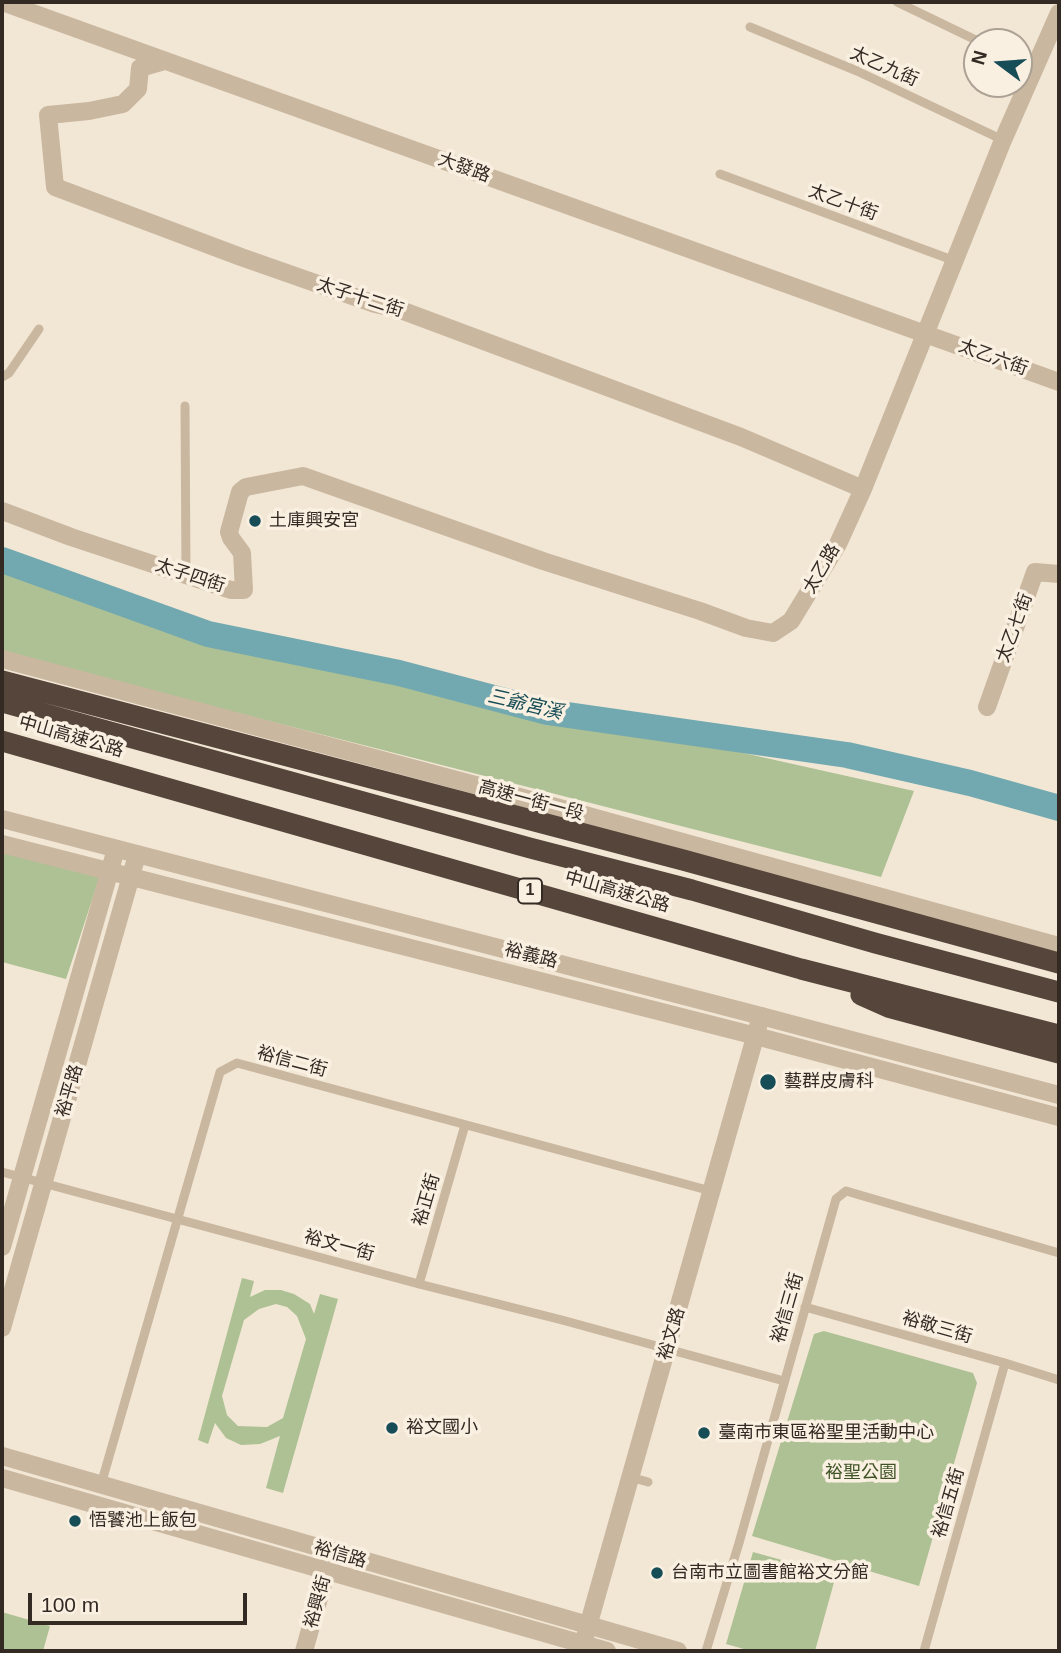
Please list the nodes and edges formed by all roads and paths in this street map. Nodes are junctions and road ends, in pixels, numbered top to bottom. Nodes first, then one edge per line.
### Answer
1 (2, 2) edge
2 (897, 2) edge
3 (1059, 13) edge
4 (750, 27) dead end
5 (963, 34) edge
6 (1033, 54) edge
7 (164, 61) junction
8 (1016, 98) edge
9 (1003, 140) junction
10 (720, 174) dead end
11 (955, 261) junction
12 (39, 329) dead end
13 (926, 334) junction
14 (2, 377) edge
15 (1059, 383) edge
16 (185, 406) dead end
17 (277, 481) joint
18 (863, 489) junction
19 (2, 511) edge
20 (1059, 574) edge
21 (186, 575) junction
22 (2, 659) edge
23 (2, 681) edge
24 (2, 702) edge
25 (987, 707) dead end
26 (2, 741) edge
27 (2, 819) edge
28 (2, 844) edge
29 (116, 849) junction
30 (137, 855) junction
31 (109, 871) junction
32 (131, 877) junction
33 (1059, 946) edge
34 (1059, 963) edge
35 (801, 969) junction
36 (1059, 992) edge
37 (761, 1016) junction
38 (1059, 1035) edge
39 (756, 1036) junction
40 (1059, 1053) edge
41 (1059, 1095) edge
42 (1059, 1117) edge
43 (465, 1125) junction
44 (2, 1172) edge
45 (22, 1177) junction
46 (44, 1183) junction
47 (711, 1191) junction
48 (177, 1218) junction
49 (2, 1247) edge
50 (1059, 1253) edge
51 (419, 1284) junction
52 (805, 1307) junction
53 (2, 1328) edge
54 (667, 1350) junction
55 (1005, 1363) junction
56 (1059, 1380) edge
57 (784, 1381) junction
58 (2, 1456) edge
59 (630, 1476) junction
60 (2, 1478) edge
61 (648, 1482) dead end
62 (100, 1486) junction
63 (95, 1504) junction
64 (332, 1552) junction
65 (326, 1571) junction
66 (589, 1626) junction
67 (582, 1648) edge
68 (304, 1651) edge
69 (607, 1651) edge
70 (678, 1651) edge
71 (706, 1651) edge
72 (924, 1651) edge

1 - 7 street, 大發路
2 - 5 lane
3 - 6 street, 太乙路
4 - 9 lane, 太乙九街
7 - 13 street, 大發路
7 - 18 street, 太子十二街
8 - 9 street, 太乙路
9 - 11 street, 太乙路
10 - 11 lane, 太乙十街
11 - 13 street, 太乙路
12 - 14 lane
13 - 15 street, 太乙六街
13 - 18 street, 太乙路
16 - 21 lane
17 - 18 street, 太乙路
17 - 21 street, 太子四街
19 - 21 street, 太子四街
20 - 25 street, 太乙七街
22 - 33 street, 高速一街一段
23 - 34 highway
24 - 36 highway, 中山高速公路
26 - 35 highway, 中山高速公路 / 1
27 - 29 street, 裕義路
28 - 31 street, 裕義路
29 - 30 street, 裕義路
29 - 31 street, 裕平路
30 - 32 street, 裕平路
30 - 37 street, 裕義路
31 - 32 street, 裕義路
31 - 45 street, 裕平路
32 - 39 street, 裕義路
32 - 46 street, 裕平路
35 - 38 highway, 中山高速公路 / 1
35 - 40 highway
37 - 39 street, 裕文路
37 - 41 street, 裕義路
39 - 42 street, 裕義路
39 - 47 street, 裕文路
43 - 47 lane, 裕信二街
43 - 48 lane, 裕信二街
43 - 51 lane, 裕正街
44 - 45 lane, 裕文一街
45 - 46 lane, 裕文一街
45 - 49 street, 裕平路
46 - 48 lane, 裕文一街
46 - 53 street, 裕平路
47 - 54 street, 裕文路
48 - 51 lane, 裕文一街
48 - 62 lane, 裕信二街
50 - 52 lane, 裕信三街
51 - 54 lane, 裕文一街
52 - 55 lane, 裕敬三街
52 - 57 lane, 裕信三街
54 - 57 lane, 裕文一街
54 - 59 street, 裕文路
55 - 56 lane, 裕敬三街
55 - 72 lane, 裕信五街
57 - 71 lane, 裕信三街
58 - 62 street, 裕信路
59 - 61 lane
59 - 66 street, 裕文路
60 - 63 street, 裕信路
62 - 63 lane, 裕信二街
62 - 64 street, 裕信路
63 - 65 street, 裕信路
64 - 65 street, 裕興街
64 - 66 street, 裕信路
65 - 67 street, 裕信路
65 - 68 street, 裕興街
66 - 67 street, 裕文路
66 - 70 street, 裕信路
67 - 69 street, 裕信路

